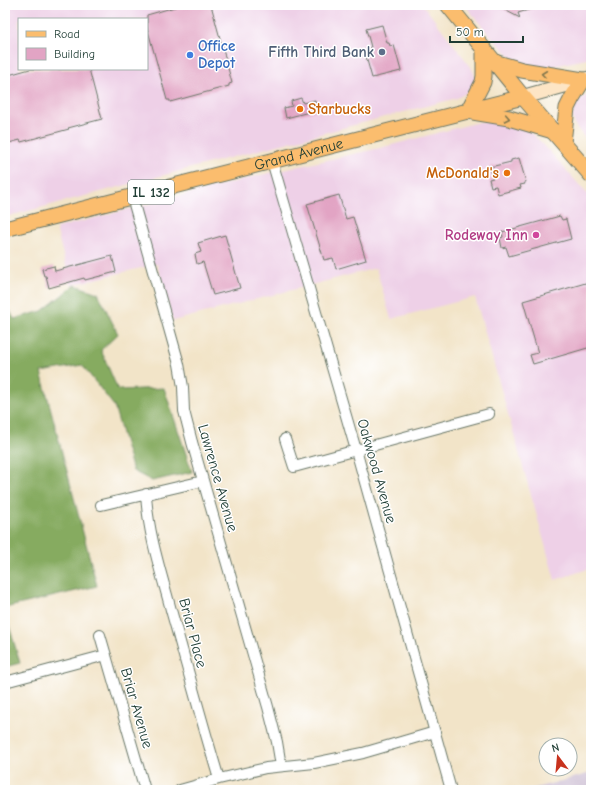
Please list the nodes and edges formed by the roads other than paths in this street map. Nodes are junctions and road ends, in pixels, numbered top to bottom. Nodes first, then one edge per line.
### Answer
1 (448, 5) edge
2 (489, 56) junction
3 (587, 79) edge
4 (523, 97) junction
5 (468, 111) junction
6 (558, 137) junction
7 (272, 161) junction
8 (591, 175) edge
9 (132, 196) junction
10 (5, 229) edge
11 (489, 414) dead end
12 (285, 439) dead end
13 (356, 450) junction
14 (203, 481) junction
15 (146, 494) junction
16 (101, 505) dead end
17 (100, 635) dead end
18 (106, 655) junction
19 (5, 682) edge
20 (435, 732) junction
21 (281, 766) junction
22 (219, 779) junction
23 (145, 790) edge
24 (180, 790) edge
25 (451, 790) edge

1 - 2 main road
3 -> 2 main road
2 - 4 main road
2 - 5 main road
3 - 4 main road, Grand Avenue
3 - 6 main road
4 - 5 main road, Grand Avenue / IL 132
4 - 6 main road
5 -> 6 main road
5 - 7 main road, Grand Avenue / IL 132
6 - 8 main road
7 - 9 main road, Grand Avenue / IL 132
7 - 13 street, Oakwood Avenue
9 - 10 main road, Grand Avenue / IL 132
9 - 14 street, Lawrence Avenue
11 - 13 street
12 - 13 street
13 - 20 street, Oakwood Avenue
14 - 15 street
14 - 21 street, Lawrence Avenue
15 - 16 street
15 - 22 street, Briar Place
17 - 18 street, Briar Avenue
18 - 19 street
18 - 23 street, Briar Avenue
20 - 21 street
20 - 25 street, Oakwood Avenue
21 - 22 street
22 - 24 street

